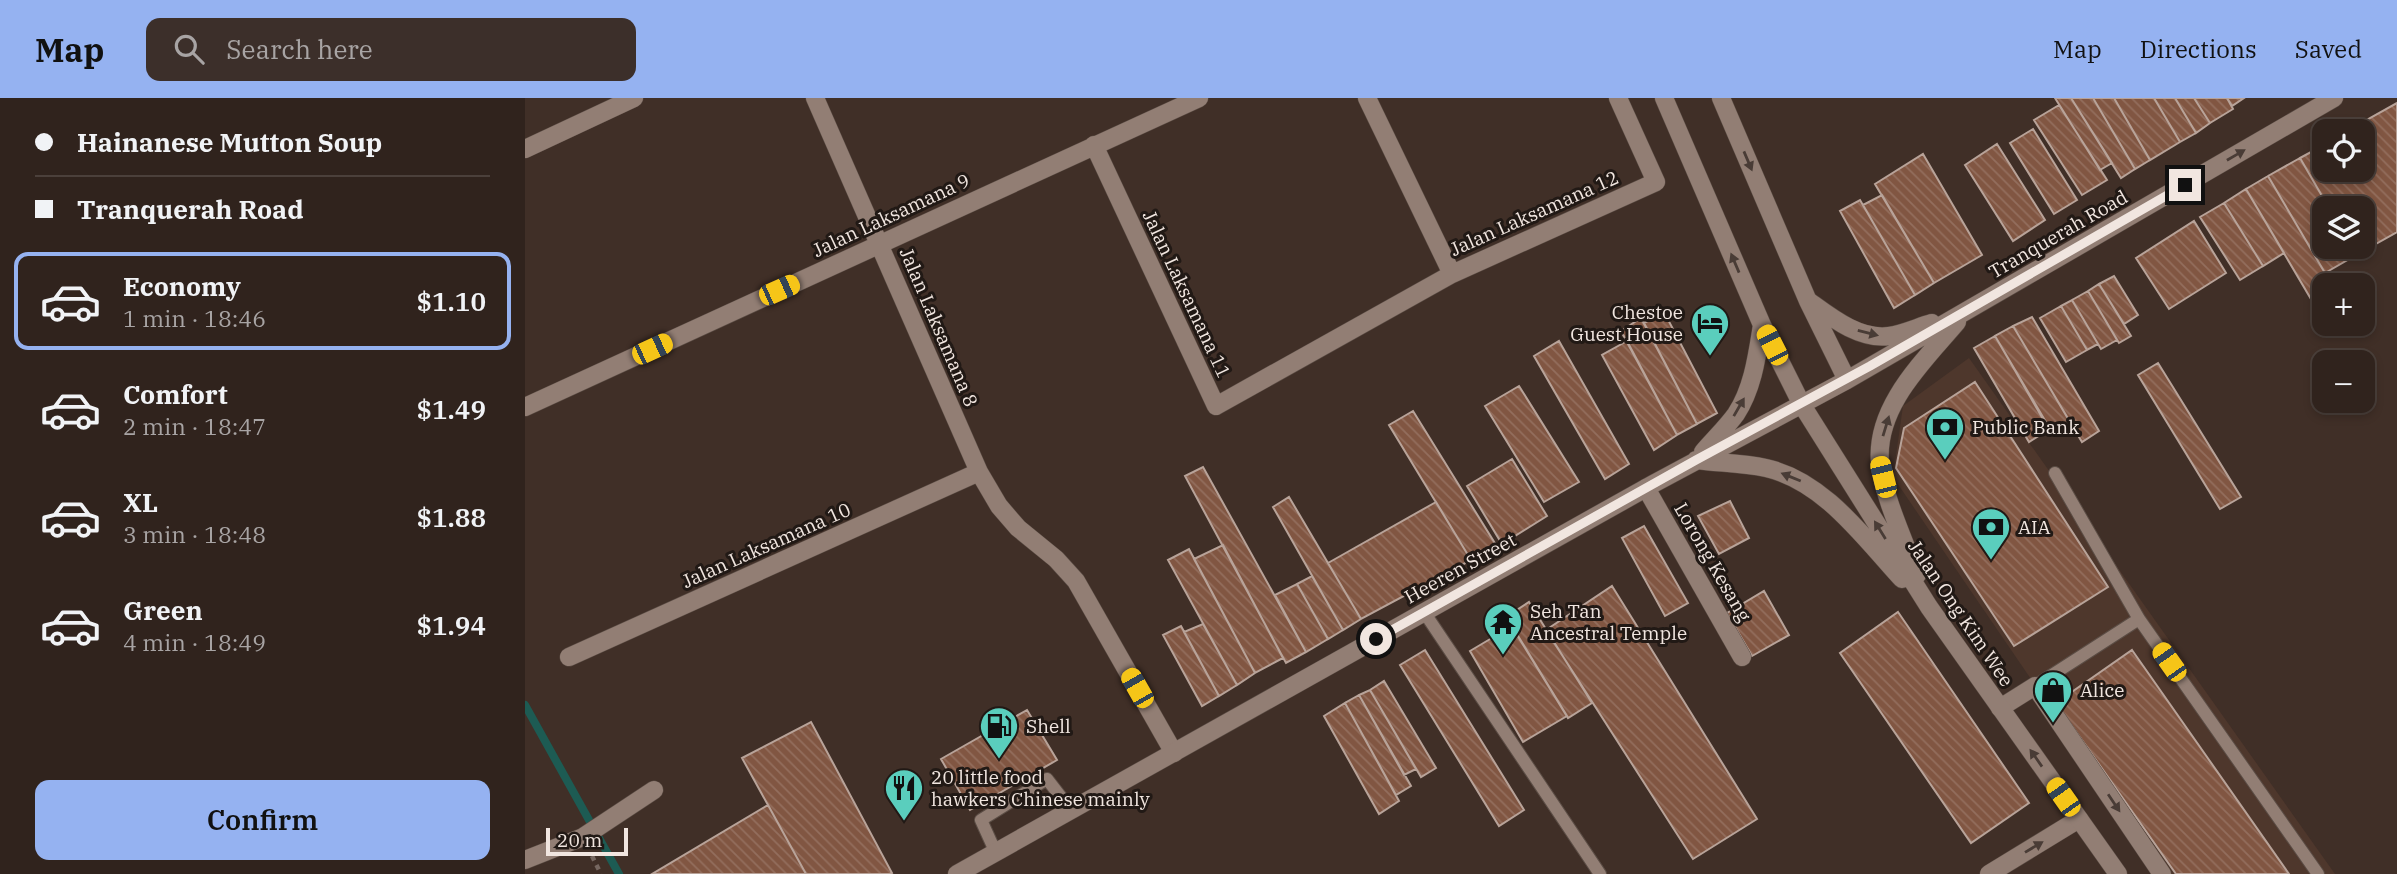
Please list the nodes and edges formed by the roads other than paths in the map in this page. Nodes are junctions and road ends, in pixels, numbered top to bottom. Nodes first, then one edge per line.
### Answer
1 (634, 98) edge
2 (815, 98) edge
3 (1199, 98) edge
4 (1367, 98) edge
5 (1618, 98) edge
6 (1664, 98) edge
7 (1721, 98) edge
8 (2334, 98) edge
9 (1094, 145) junction
10 (525, 149) edge
11 (881, 243) junction
12 (1452, 274) junction
13 (1808, 301) junction
14 (1965, 313) junction
15 (1762, 325) junction
16 (1847, 380) junction
17 (1802, 405) junction
18 (525, 407) edge
19 (1696, 460) junction
20 (979, 472) junction
21 (2055, 474) dead end
22 (1646, 488) junction
23 (1929, 607) junction
24 (1424, 612) junction
25 (2139, 619) junction
26 (569, 657) dead end
27 (1742, 657) dead end
28 (2035, 686) junction
29 (2000, 708) junction
30 (1174, 753) junction
31 (654, 790) dead end
32 (1071, 810) junction
33 (2079, 819) junction
34 (996, 853) junction
35 (525, 860) edge
36 (957, 874) edge
37 (1599, 874) edge
38 (1989, 874) edge
39 (2117, 874) edge
40 (2162, 874) edge
41 (2318, 874) edge

1 - 10 street
2 - 11 street, Jalan Laksamana 8
3 - 9 street, Jalan Laksamana 9
4 - 12 street, Jalan Laksamana 12
5 - 12 street, Jalan Laksamana 12
15 -> 6 street, Jalan Ong Kim Wee
7 -> 13 street
14 -> 8 street, Tranquerah Road
9 - 11 street, Jalan Laksamana 9
9 - 12 street, Jalan Laksamana 11
11 - 18 street, Jalan Laksamana 9
11 - 20 street, Jalan Laksamana 8
13 -> 14 street
13 - 16 street
14 - 16 street, Tranquerah Road
23 -> 14 street
15 - 17 street, Jalan Ong Kim Wee
19 -> 15 street
16 - 17 street, Tranquerah Road
17 - 19 street, Heeren Street
23 -> 17 street, Jalan Ong Kim Wee
19 - 22 street, Heeren Street
23 -> 19 street
20 - 26 street, Jalan Laksamana 10
20 - 30 street, Jalan Laksamana 8
21 - 25 lane
22 - 24 street, Heeren Street
22 - 27 street, Lorong Kesang
23 - 29 street, Jalan Ong Kim Wee
24 - 30 street, Heeren Street
24 - 37 lane
25 - 28 lane
25 - 41 lane
28 - 29 street
28 -> 40 street
33 -> 29 street, Jalan Ong Kim Wee
30 - 32 street, Heeren Street
31 - 35 street
32 - 34 street, Heeren Street
32 - 34 lane
38 -> 33 street
33 - 39 street, Jalan Ong Kim Wee
34 - 36 street, Heeren Street

